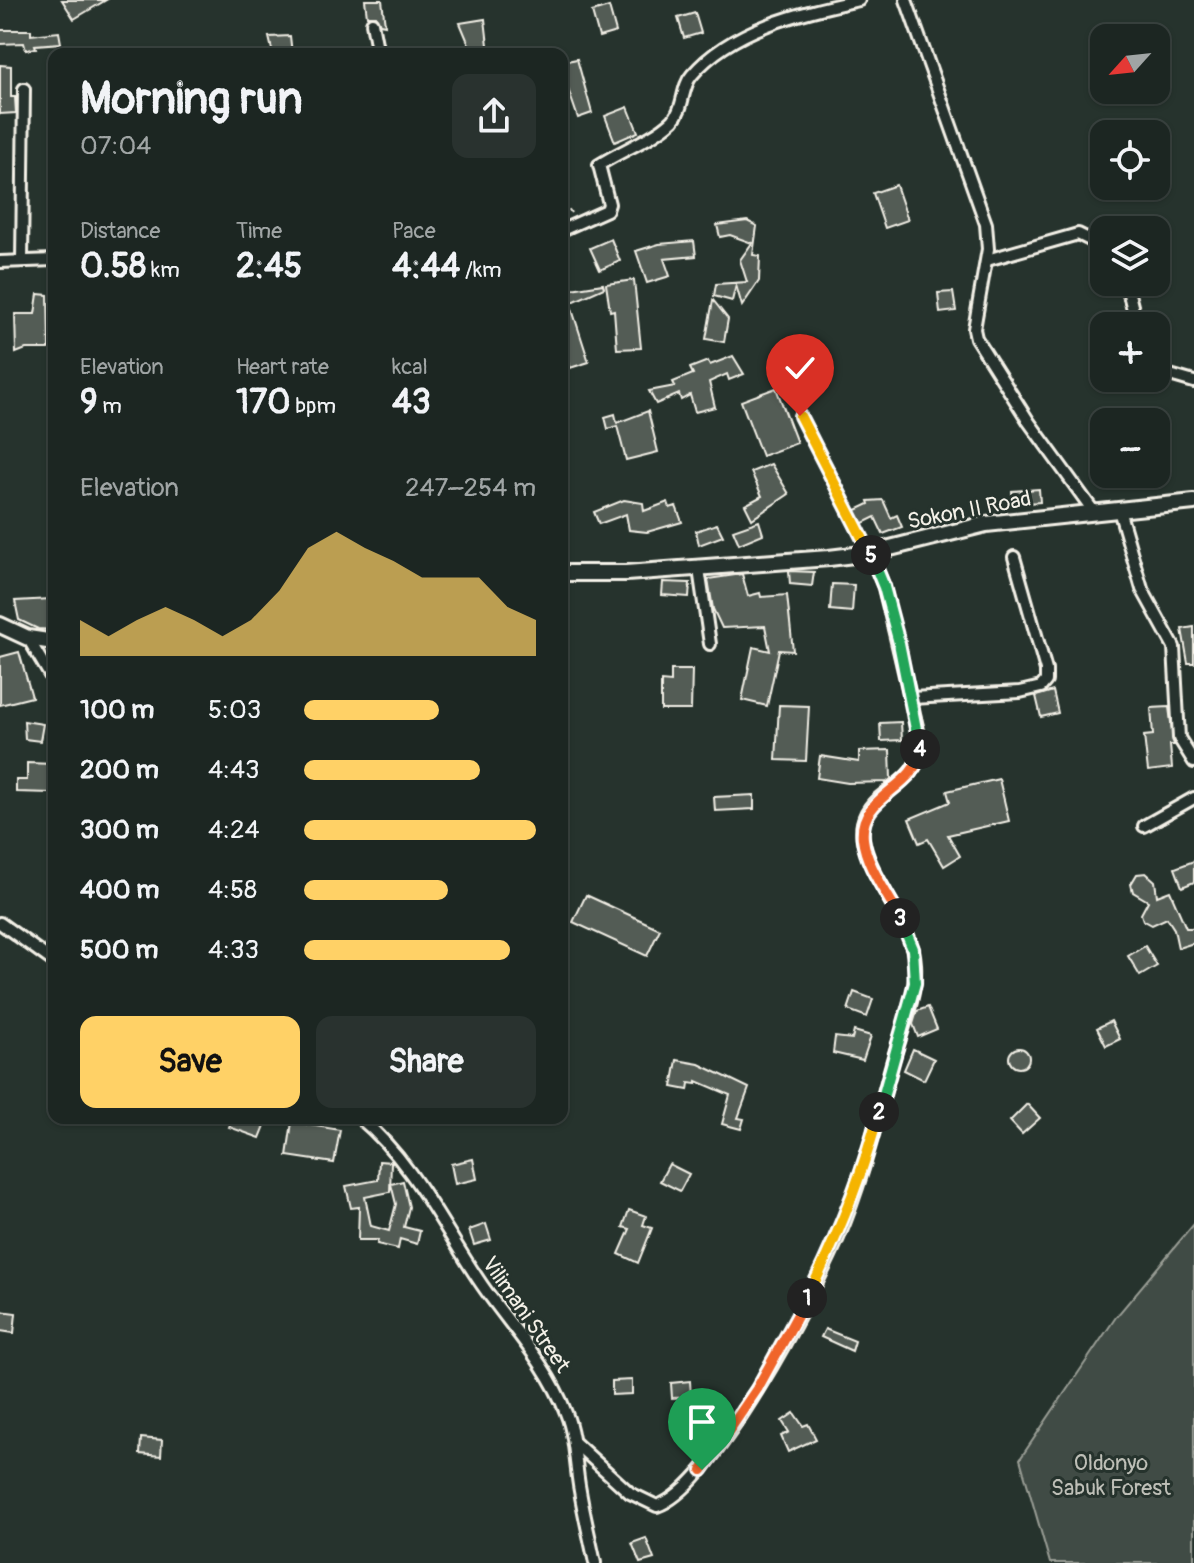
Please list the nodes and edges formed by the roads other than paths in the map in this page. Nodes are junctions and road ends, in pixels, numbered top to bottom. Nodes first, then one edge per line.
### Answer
1 (859, 0) edge
2 (906, 0) edge
3 (372, 23) dead end
4 (377, 48) edge
5 (24, 89) dead end
6 (568, 228) edge
7 (1090, 240) edge
8 (48, 260) edge
9 (987, 260) junction
10 (22, 261) junction
11 (0, 262) edge
12 (1170, 375) edge
13 (1194, 382) edge
14 (1194, 502) edge
15 (1119, 510) junction
16 (1094, 512) junction
17 (870, 553) junction
18 (1014, 557) dead end
19 (699, 569) junction
20 (568, 573) edge
21 (0, 625) edge
22 (28, 638) junction
23 (48, 641) edge
24 (710, 644) dead end
25 (48, 672) edge
26 (912, 698) junction
27 (1194, 762) edge
28 (1194, 798) edge
29 (1144, 826) dead end
30 (0, 923) edge
31 (48, 958) edge
32 (366, 1124) edge
33 (574, 1442) junction
34 (595, 1563) edge

1 - 6 street
2 - 9 street
3 - 4 street
5 - 10 street
7 - 9 street
8 - 10 street
9 - 16 street
10 - 11 street
12 - 13 street
14 - 15 street, Sokon II Road
15 - 16 street, Sokon II Road
15 - 27 street
16 - 17 street, Sokon II Road
17 - 19 street, Sokon II Road
17 - 26 street
18 - 26 street
19 - 20 street, Sokon II Road
19 - 24 street
21 - 22 street
22 - 23 street
22 - 25 street
26 - 33 street
28 - 29 street
30 - 31 street
32 - 33 street, Vilimani Street
33 - 34 street, Vilimani Street

